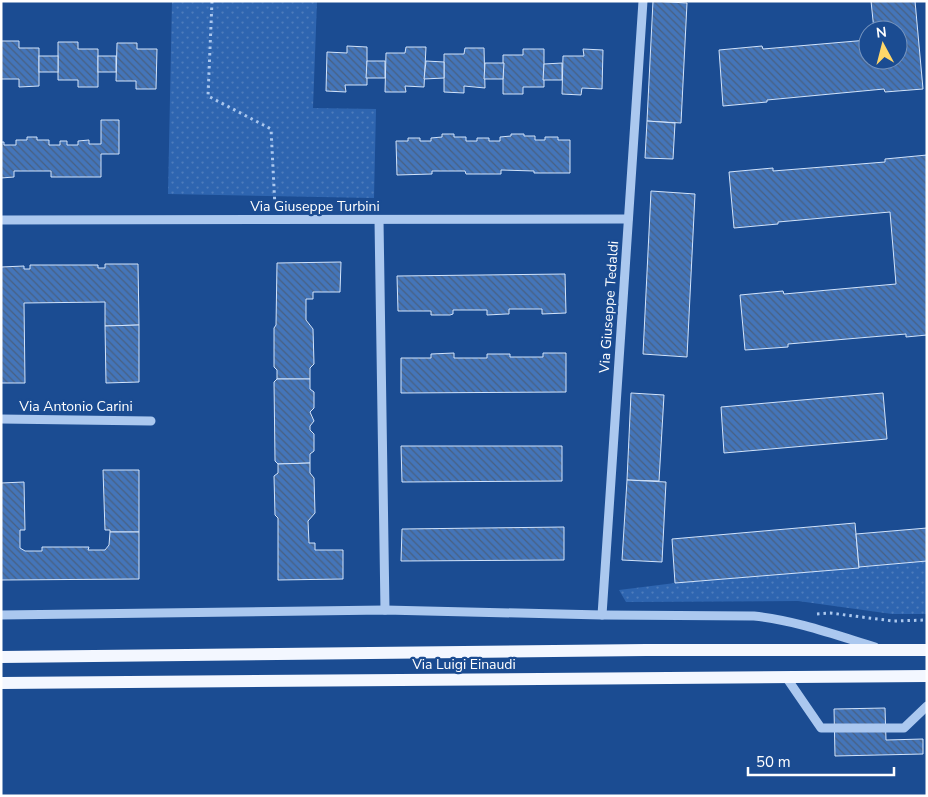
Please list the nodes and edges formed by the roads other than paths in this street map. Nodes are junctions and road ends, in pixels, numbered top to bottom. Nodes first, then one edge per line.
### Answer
1 (643, 1) edge
2 (628, 219) junction
3 (1, 220) edge
4 (379, 220) junction
5 (1, 419) edge
6 (151, 421) dead end
7 (385, 610) junction
8 (1, 615) edge
9 (602, 615) junction
10 (885, 650) junction
11 (927, 650) edge
12 (1, 658) edge
13 (927, 676) edge
14 (786, 677) junction
15 (1, 683) edge
16 (927, 706) edge

1 - 2 street, Via Giuseppe Tedaldi
2 - 4 street, Via Giuseppe Turbini
2 - 9 street, Via Giuseppe Tedaldi
3 - 4 street, Via Giuseppe Turbini
4 - 7 street
5 - 6 street, Via Antonio Carini
7 - 8 street, Via Luigi Einaudi
7 - 9 street, Via Luigi Einaudi
9 - 10 street, Via Luigi Einaudi
10 - 11 main road, Via Luigi Einaudi
10 - 12 main road, Via Luigi Einaudi
13 - 14 main road, Via Luigi Einaudi
14 - 15 main road, Via Luigi Einaudi
14 - 16 street

